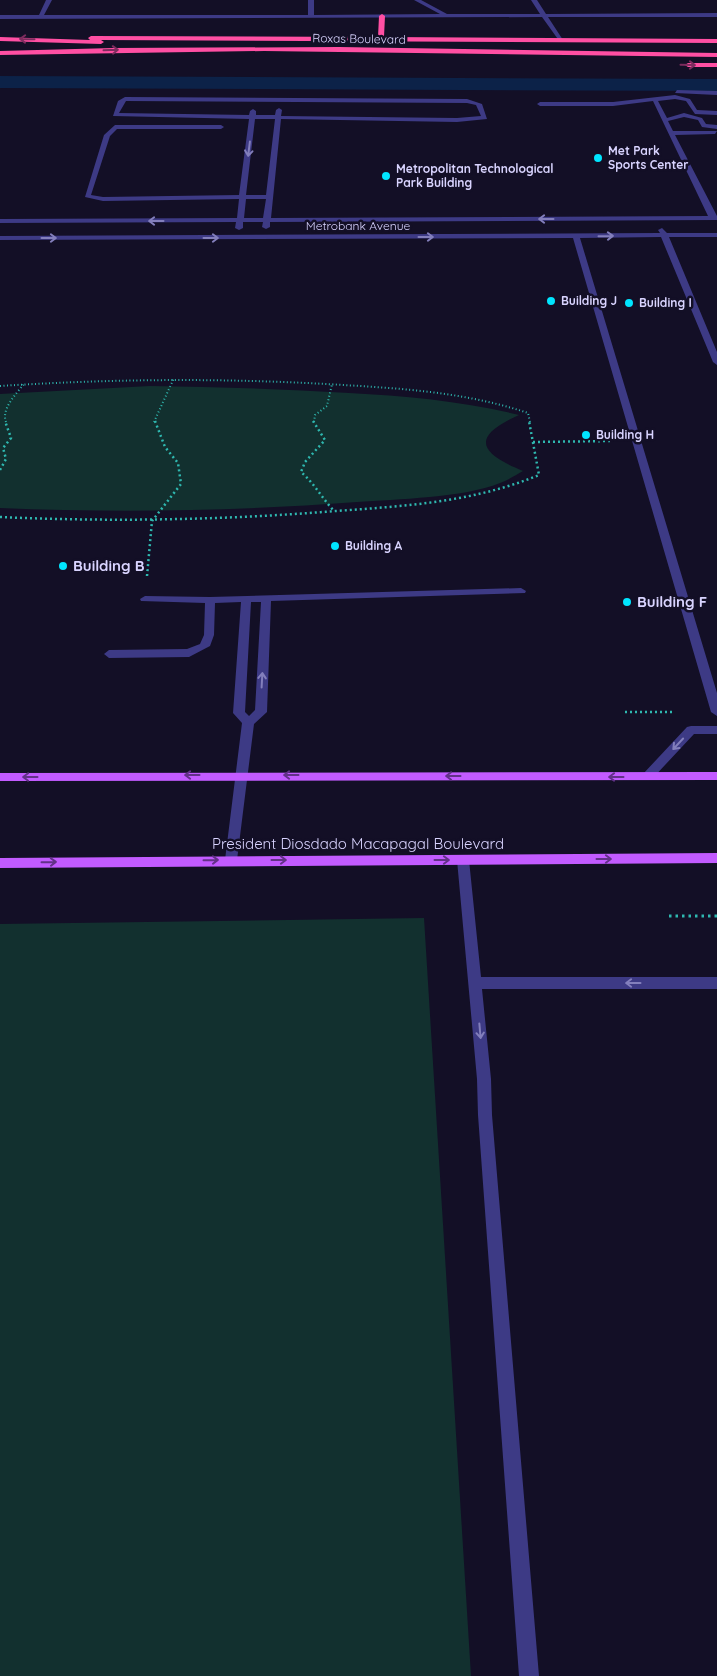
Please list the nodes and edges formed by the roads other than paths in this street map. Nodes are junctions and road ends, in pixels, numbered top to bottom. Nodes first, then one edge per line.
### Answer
1 (49, 0) edge
2 (311, 0) edge
3 (417, 0) edge
4 (534, 0) edge
5 (446, 15) junction
6 (717, 15) edge
7 (311, 16) junction
8 (382, 16) junction
9 (542, 16) junction
10 (0, 17) edge
11 (41, 17) junction
12 (0, 39) edge
13 (381, 39) junction
14 (54, 40) junction
15 (560, 40) junction
16 (717, 42) edge
17 (275, 46) junction
18 (717, 48) edge
19 (0, 54) edge
20 (45, 54) junction
21 (717, 55) edge
22 (145, 58) dead end
23 (678, 65) dead end
24 (717, 65) edge
25 (717, 93) edge
26 (254, 100) junction
27 (281, 100) junction
28 (653, 100) junction
29 (540, 104) dead end
30 (717, 113) edge
31 (252, 118) junction
32 (278, 118) junction
33 (665, 120) junction
34 (221, 127) dead end
35 (717, 127) edge
36 (717, 132) edge
37 (671, 133) junction
38 (270, 197) junction
39 (242, 198) junction
40 (707, 205) junction
41 (717, 205) edge
42 (658, 218) junction
43 (715, 218) edge
44 (0, 221) edge
45 (240, 221) junction
46 (267, 221) junction
47 (717, 235) edge
48 (576, 236) junction
49 (664, 236) junction
50 (0, 238) edge
51 (238, 238) junction
52 (266, 238) junction
53 (714, 350) edge
54 (717, 362) edge
55 (521, 591) dead end
56 (246, 598) junction
57 (266, 598) junction
58 (145, 599) road end
59 (210, 600) junction
60 (109, 654) dead end
61 (717, 712) edge
62 (248, 722) junction
63 (717, 730) edge
64 (241, 775) junction
65 (717, 776) edge
66 (0, 777) edge
67 (647, 777) junction
68 (717, 858) edge
69 (231, 860) junction
70 (463, 860) junction
71 (0, 863) edge
72 (475, 983) junction
73 (717, 983) edge
74 (529, 1676) edge

1 - 11 street
2 - 7 street
3 - 5 street
4 - 9 street
5 - 8 street
5 - 9 street
6 - 9 street
7 - 8 street
7 - 11 street
8 - 13 highway
9 - 15 street
10 - 11 street
14 -> 12 highway, Roxas Boulevard
13 - 14 highway
13 - 15 highway
14 - 17 highway, Roxas Boulevard
15 - 16 highway
17 - 18 highway, Roxas Boulevard
20 -> 17 highway, Roxas Boulevard
17 - 21 highway, Roxas Boulevard
19 - 20 highway, Roxas Boulevard
20 - 22 highway
23 -> 24 highway
25 - 28 street
26 - 27 street
26 - 31 street
26 - 31 street
27 - 32 street
27 - 32 street
28 - 29 street
28 - 30 street
28 - 33 street
31 - 32 street
31 -> 39 street
32 - 38 street
33 - 35 street
33 - 37 street
34 - 39 street
36 - 37 street
37 - 40 street
38 - 39 street
38 - 46 street
39 - 45 street
40 - 41 street
40 - 43 street
42 - 43 street, Metrobank Avenue
42 -> 46 street, Metrobank Avenue
42 - 49 street
45 -> 44 street, Metrobank Avenue
45 - 46 street, Metrobank Avenue
45 - 51 street
46 - 52 street
47 - 49 street, Metrobank Avenue
48 -> 49 street, Metrobank Avenue
52 -> 48 street, Metrobank Avenue
48 - 61 street
49 - 53 street
50 -> 51 street, Metrobank Avenue
51 - 52 street, Metrobank Avenue
53 - 54 street
55 - 57 street
56 - 57 street
56 - 59 street
56 - 62 street
62 -> 57 street
58 - 59 street
59 - 60 street
62 - 64 street
63 -> 67 street
64 -> 66 main road
67 -> 64 main road
64 - 69 street
65 - 67 main road
70 -> 68 main road, President Diosdado Macapagal Boulevard
69 -> 70 main road, President Diosdado Macapagal Boulevard
71 -> 69 main road, President Diosdado Macapagal Boulevard
70 - 72 street
73 -> 72 street
72 -> 74 street

